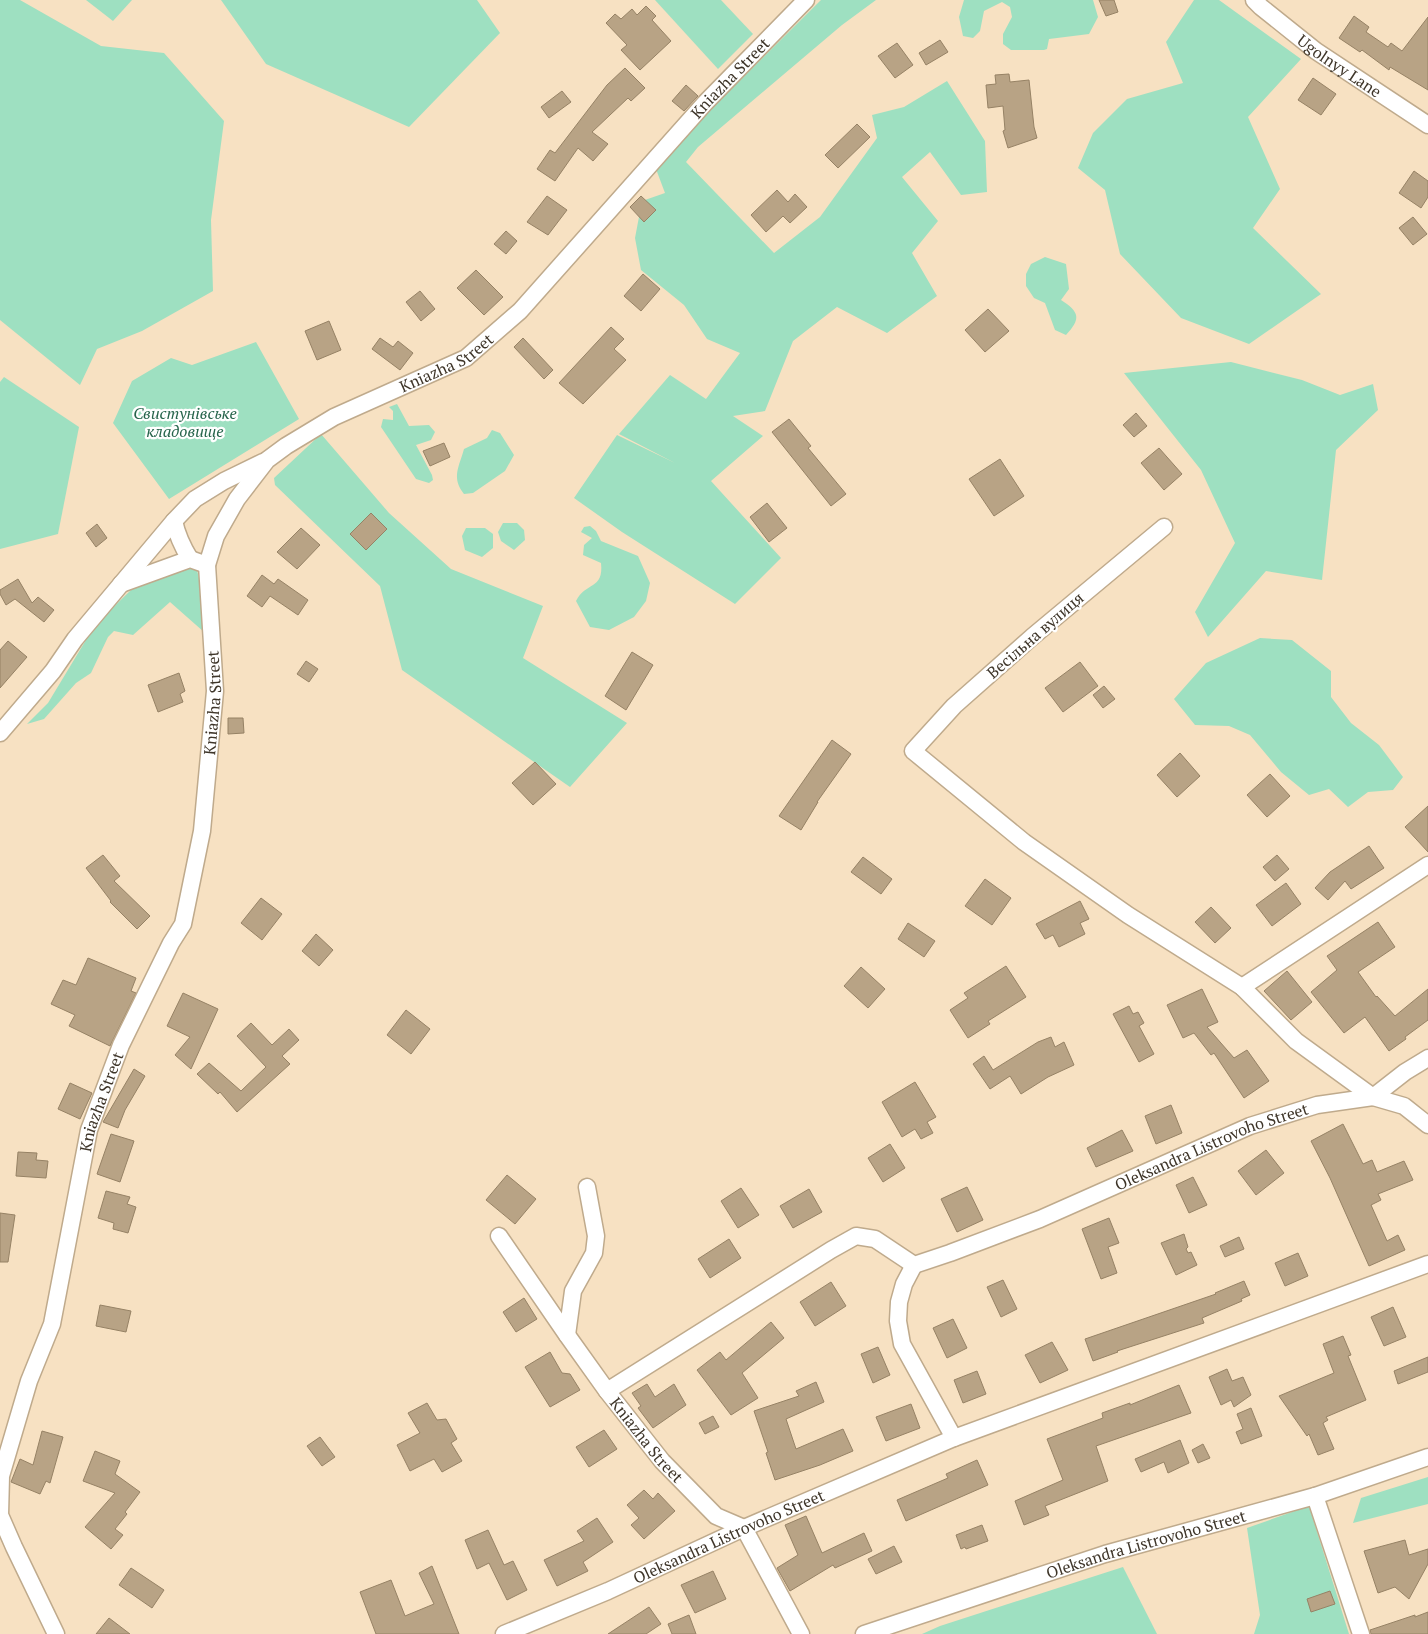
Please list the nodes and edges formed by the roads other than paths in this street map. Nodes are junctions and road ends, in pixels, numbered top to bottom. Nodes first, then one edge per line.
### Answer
1 (806, 0) edge
2 (1254, 0) edge
3 (1428, 125) edge
4 (267, 460) junction
5 (174, 521) junction
6 (1164, 527) dead end
7 (190, 559) junction
8 (206, 565) junction
9 (121, 584) junction
10 (0, 733) edge
11 (913, 751) joint
12 (1428, 865) edge
13 (1242, 987) junction
14 (1428, 1058) edge
15 (1374, 1097) junction
16 (1428, 1125) edge
17 (587, 1187) dead end
18 (499, 1236) dead end
19 (1428, 1264) edge
20 (914, 1265) junction
21 (567, 1336) junction
22 (607, 1391) junction
23 (954, 1438) junction
24 (1428, 1457) edge
25 (1315, 1496) junction
26 (744, 1528) junction
27 (56, 1634) edge
28 (504, 1634) edge
29 (801, 1634) edge
30 (864, 1634) edge
31 (1361, 1634) edge

1 - 4 street, Kniazha Street
2 - 3 street, Ugolnyy Lane
4 - 5 street
4 - 8 street, Kniazha Street
5 - 7 street
5 - 9 street
6 - 11 street, Весільна вулиця
7 - 8 street
7 - 9 street
8 - 27 street, Kniazha Street
9 - 10 street
11 - 13 street, Oleksandra Listrovoho Street
12 - 13 street
13 - 15 street, Oleksandra Listrovoho Street
14 - 15 street
15 - 16 street, Oleksandra Listrovoho Street
15 - 20 street, Oleksandra Listrovoho Street
17 - 21 street
18 - 21 street, Kniazha Street
19 - 23 street, Oleksandra Listrovoho Street
20 - 22 street
20 - 23 street
21 - 22 street, Kniazha Street
22 - 26 street, Kniazha Street
23 - 26 street, Oleksandra Listrovoho Street
24 - 25 street, Oleksandra Listrovoho Street
25 - 30 street, Oleksandra Listrovoho Street
25 - 31 street
26 - 28 street, Oleksandra Listrovoho Street
26 - 29 street

